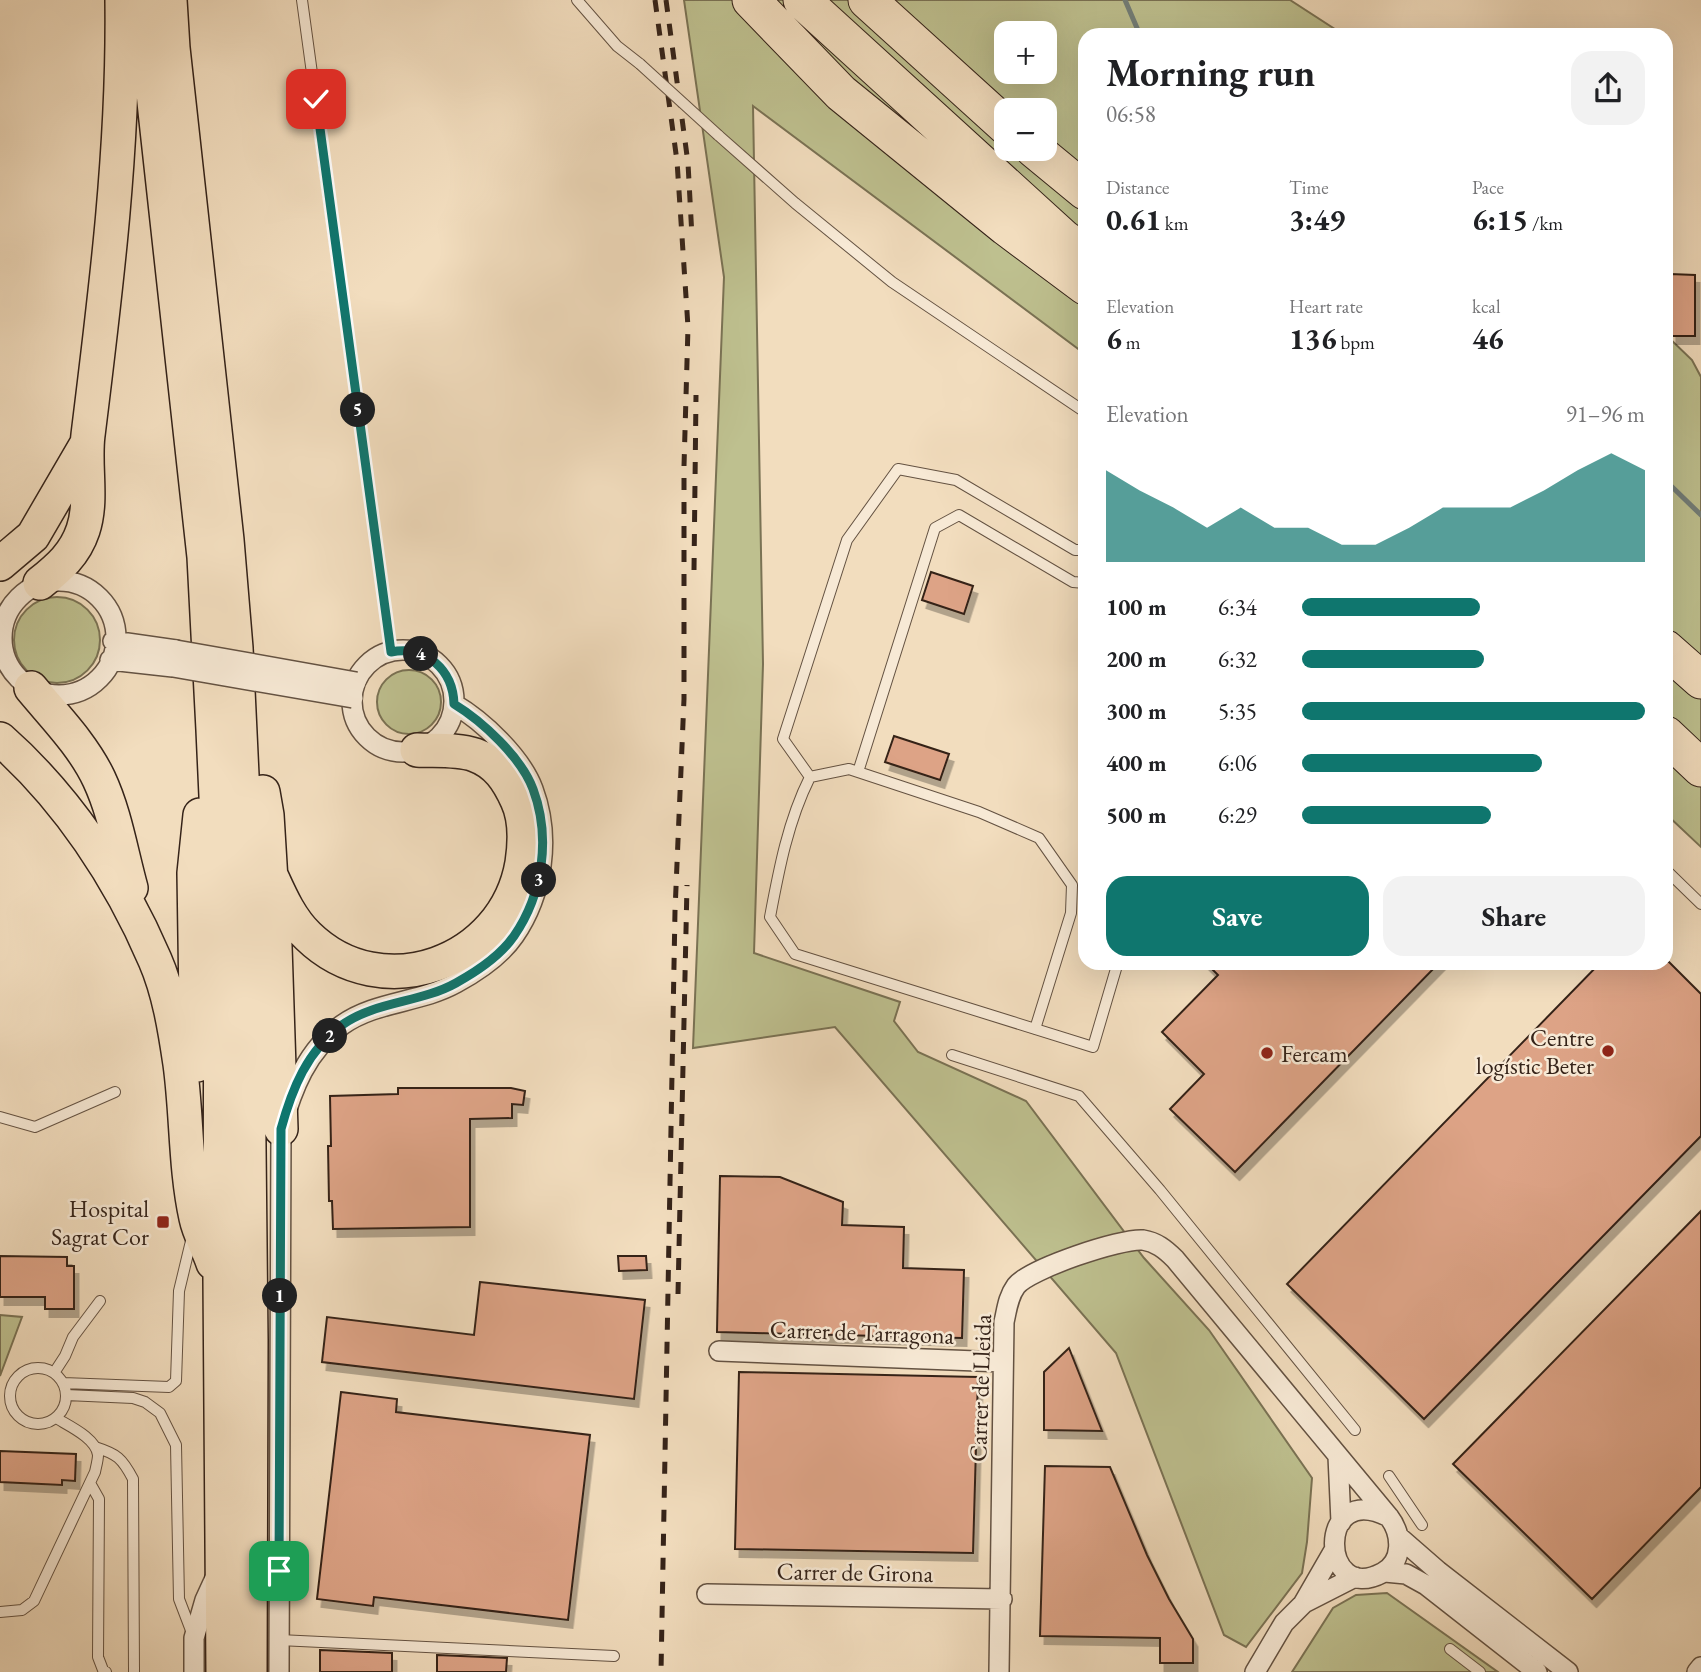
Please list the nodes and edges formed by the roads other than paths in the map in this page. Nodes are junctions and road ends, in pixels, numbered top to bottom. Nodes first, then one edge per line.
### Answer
1 (122, 0) edge
2 (144, 0) edge
3 (170, 0) edge
4 (302, 0) edge
5 (577, 0) edge
6 (751, 0) edge
7 (768, 0) edge
8 (802, 0) edge
9 (867, 0) edge
10 (894, 0) edge
11 (148, 46) joint
12 (994, 99) edge
13 (994, 115) edge
14 (1049, 161) edge
15 (1056, 161) edge
16 (1078, 183) edge
17 (1078, 184) edge
18 (1006, 227) junction
19 (1078, 249) edge
20 (1078, 281) edge
21 (1078, 407) edge
22 (87, 443) junction
23 (1078, 550) edge
24 (0, 564) edge
25 (1078, 582) edge
26 (19, 595) edge
27 (236, 648) junction
28 (112, 650) junction
29 (391, 652) junction
30 (1673, 655) edge
31 (3, 658) edge
32 (1701, 680) edge
33 (31, 688) junction
34 (354, 690) junction
35 (454, 704) junction
36 (1673, 713) edge
37 (212, 730) junction
38 (0, 739) edge
39 (1701, 739) edge
40 (1673, 742) edge
41 (417, 750) junction
42 (1701, 768) edge
43 (858, 772) junction
44 (810, 777) junction
45 (270, 873) junction
46 (1673, 877) edge
47 (1701, 904) edge
48 (147, 944) junction
49 (1116, 970) edge
50 (1035, 1029) junction
51 (952, 1055) dead end
52 (114, 1092) dead end
53 (0, 1117) edge
54 (281, 1129) junction
55 (189, 1160) junction
56 (196, 1219) junction
57 (220, 1278) junction
58 (100, 1301) dead end
59 (719, 1351) dead end
60 (1003, 1362) junction
61 (54, 1373) junction
62 (63, 1383) junction
63 (66, 1395) junction
64 (56, 1418) junction
65 (1355, 1430) dead end
66 (95, 1447) junction
67 (1338, 1456) junction
68 (1389, 1476) dead end
69 (90, 1483) junction
70 (1389, 1517) junction
71 (1341, 1522) junction
72 (1422, 1525) dead end
73 (1399, 1537) junction
74 (1333, 1552) junction
75 (222, 1563) junction
76 (1385, 1572) junction
77 (1354, 1577) junction
78 (707, 1594) dead end
79 (1002, 1599) junction
80 (1303, 1604) junction
81 (0, 1612) edge
82 (194, 1638) junction
83 (279, 1640) junction
84 (1450, 1649) dead end
85 (614, 1656) dead end
86 (1701, 1667) edge
87 (106, 1672) edge
88 (134, 1672) edge
89 (194, 1672) edge
90 (223, 1672) edge
91 (250, 1672) edge
92 (279, 1672) edge
93 (999, 1672) edge
94 (1255, 1672) edge
95 (1480, 1672) edge
96 (1537, 1672) edge
97 (1568, 1672) edge
98 (1697, 1672) edge

1 - 22 highway
2 - 11 highway
3 - 27 highway
4 - 29 lane
5 - 21 lane, bridge
6 - 18 highway
7 - 18 highway
8 - 19 highway
9 - 13 highway
10 - 12 highway
11 - 37 highway
14 - 17 highway
15 - 16 highway
18 - 20 highway
22 - 24 highway
22 - 26 highway
23 - 44 lane
25 - 43 lane
26 - 28 street
26 - 31 street
27 - 45 highway
27 - 91 highway
28 - 33 street
28 - 34 street, bridge
29 - 34 street
29 - 35 street
30 - 32 highway
31 - 33 street
33 - 48 highway
34 - 41 street
35 - 41 street
35 - 54 street
36 - 39 highway
37 - 55 highway
37 - 57 highway
38 - 48 highway
40 - 42 highway
41 - 45 highway
43 - 44 lane
43 - 50 lane
44 - 50 lane
45 - 54 highway
46 - 47 lane
48 - 55 highway
49 - 50 lane
51 - 65 lane
52 - 53 lane
54 - 83 street
55 - 56 highway
56 - 57 highway
56 - 62 lane
57 - 75 highway
58 - 61 lane
59 - 60 street, Carrer de Tarragona
60 - 67 street, Carrer de Lleida
60 - 79 street, Carrer de Lleida
61 - 62 lane
61 - 64 lane
62 - 63 lane
63 - 64 lane
63 - 82 lane
64 - 66 lane
66 - 69 lane
66 - 88 lane
67 - 70 street, Carrer de Lleida
67 - 71 street
68 - 72 lane
69 - 81 lane
69 - 87 lane
70 - 71 street
70 - 73 street
71 - 74 street
73 - 76 street
73 - 97 street
74 - 77 street
74 - 80 street
75 - 82 street
75 - 90 highway
76 - 77 street
76 - 96 street
77 - 80 street
78 - 79 street, Carrer de Girona
79 - 93 street, Carrer de Lleida
80 - 94 street
82 - 89 street
83 - 85 lane
83 - 92 street
84 - 95 lane
86 - 98 street

